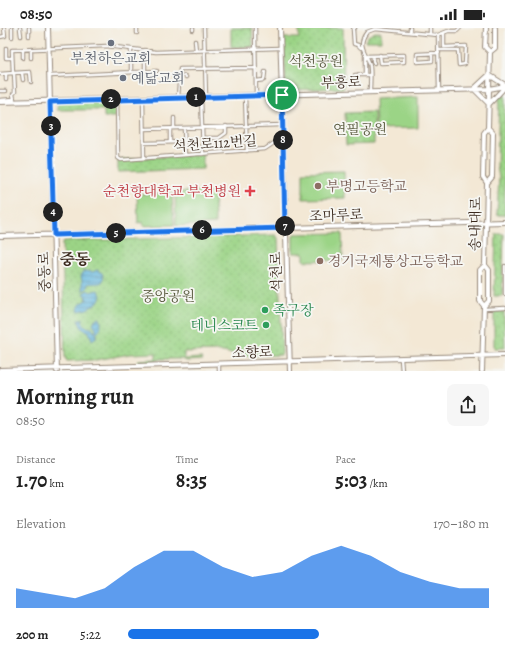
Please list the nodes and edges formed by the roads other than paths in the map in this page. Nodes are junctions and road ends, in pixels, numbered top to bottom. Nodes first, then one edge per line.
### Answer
1 (4, 28) edge
2 (12, 28) edge
3 (20, 28) edge
4 (29, 28) edge
5 (48, 28) edge
6 (137, 28) edge
7 (204, 28) edge
8 (255, 28) edge
9 (280, 28) edge
10 (354, 28) edge
11 (410, 28) edge
12 (430, 28) edge
13 (460, 28) edge
14 (486, 28) edge
15 (495, 28) edge
16 (371, 29) edge
17 (451, 30) edge
18 (456, 30) edge
19 (410, 32) junction
20 (137, 33) dead end
21 (444, 33) junction
22 (430, 34) junction
23 (438, 35) junction
24 (21, 36) dead end
25 (29, 36) dead end
26 (0, 37) edge
27 (12, 37) dead end
28 (438, 39) junction
29 (444, 39) junction
30 (195, 41) dead end
31 (458, 46) junction
32 (6, 48) dead end
33 (49, 48) junction
34 (281, 48) junction
35 (444, 48) junction
36 (23, 49) junction
37 (31, 49) junction
38 (131, 49) junction
39 (256, 49) junction
40 (363, 49) junction
41 (145, 50) junction
42 (196, 50) junction
43 (205, 50) junction
44 (458, 50) junction
45 (439, 52) junction
46 (490, 52) junction
47 (432, 53) junction
48 (365, 55) junction
49 (380, 55) junction
50 (373, 56) junction
51 (12, 58) junction
52 (23, 58) dead end
53 (31, 58) dead end
54 (374, 63) dead end
55 (205, 68) junction
56 (256, 68) junction
57 (145, 71) junction
58 (157, 71) dead end
59 (131, 72) junction
60 (265, 72) dead end
61 (14, 73) junction
62 (22, 73) junction
63 (0, 74) edge
64 (6, 74) junction
65 (355, 75) dead end
66 (365, 75) junction
67 (370, 75) junction
68 (490, 75) junction
69 (50, 76) junction
70 (179, 76) junction
71 (186, 77) dead end
72 (6, 80) dead end
73 (22, 80) dead end
74 (256, 81) junction
75 (31, 82) dead end
76 (505, 86) edge
77 (474, 89) junction
78 (489, 89) junction
79 (439, 90) junction
80 (0, 91) edge
81 (6, 91) dead end
82 (370, 92) junction
83 (282, 95) junction
84 (245, 96) junction
85 (256, 96) junction
86 (204, 97) junction
87 (143, 98) junction
88 (178, 98) junction
89 (117, 99) junction
90 (0, 101) edge
91 (50, 102) junction
92 (489, 104) junction
93 (174, 118) dead end
94 (283, 125) junction
95 (226, 126) junction
96 (246, 126) junction
97 (202, 127) junction
98 (170, 128) junction
99 (174, 128) junction
100 (184, 128) junction
101 (488, 128) junction
102 (144, 129) junction
103 (283, 136) junction
104 (202, 138) junction
105 (170, 142) junction
106 (184, 142) junction
107 (144, 143) junction
108 (246, 151) junction
109 (203, 154) junction
110 (185, 155) junction
111 (144, 158) junction
112 (487, 183) junction
113 (486, 222) junction
114 (505, 222) edge
115 (285, 228) junction
116 (54, 235) junction
117 (0, 236) edge
118 (485, 265) junction
119 (505, 266) edge
120 (505, 294) edge
121 (484, 308) junction
122 (505, 308) edge
123 (483, 356) junction
124 (505, 356) edge
125 (401, 358) junction
126 (289, 362) junction
127 (219, 364) junction
128 (127, 369) edge
129 (0, 370) edge
130 (57, 370) edge
131 (219, 371) edge
132 (290, 371) edge
133 (402, 371) edge
134 (482, 371) edge

1 - 26 street
2 - 27 street
3 - 24 street
4 - 25 street
5 - 33 street, 중동로
6 - 20 street
7 - 43 street
8 - 39 street
9 - 34 street, 석천로
10 - 40 street
11 - 19 street
12 - 22 street
13 - 18 street
14 - 46 street, 송내대로
15 - 46 street, 송내대로
16 - 19 street
16 - 40 street
17 - 18 street
17 - 21 street
19 - 22 street
21 - 23 street
21 - 29 street
22 - 23 street
23 - 28 street
28 - 29 street
28 - 45 street
29 - 35 street
30 - 42 street
31 - 35 street
31 - 44 street
31 - 44 street
32 - 51 street
33 - 37 street
33 - 38 street
33 - 69 street, 중동로
34 - 39 street
34 - 83 street, 석천로
35 - 44 street
35 - 45 street
36 - 37 street
36 - 51 street
36 - 52 street
37 - 53 street
38 - 41 street
38 - 59 street
39 - 43 street
39 - 56 street
40 - 48 street
41 - 42 street
41 - 57 street
42 - 43 street
43 - 55 street
45 - 47 street
45 - 79 street
46 - 68 street, 송내대로
47 - 47 street
48 - 50 street
48 - 66 street
48 - 67 street
49 - 49 street
49 - 50 street
50 - 54 street
51 - 61 street
55 - 56 street
55 - 70 street
55 - 86 street
56 - 74 street
57 - 58 street
57 - 59 street
59 - 69 street
60 - 74 street
61 - 62 street
61 - 64 street
61 - 90 street
62 - 73 street
62 - 75 street
63 - 64 street
64 - 72 street
65 - 66 street
66 - 67 street
67 - 82 street
68 - 76 street
68 - 77 street
68 - 78 street, 송내대로
69 - 91 street, 중동로
70 - 71 street
70 - 88 street
74 - 85 street
76 - 78 street, 부흥로
76 - 92 street
77 - 78 street, 부흥로
77 - 79 street, 부흥로
77 - 92 street
78 - 92 street, 송내대로
79 - 82 street, 부흥로
80 - 81 street
82 - 83 street, 부흥로
83 - 85 street, 부흥로
83 - 94 street, 석천로
84 - 85 street, 부흥로
84 - 86 street, 부흥로
84 - 96 street
86 - 88 street, 부흥로
86 - 97 street
87 - 88 street, 부흥로
87 - 89 street, 부흥로
87 - 102 street
89 - 91 street, 부흥로
89 - 111 street, 석천로112번길
90 - 91 street, 부흥로
91 - 116 street, 중동로
92 - 101 street, 송내대로
93 - 99 street
94 - 96 street
94 - 103 street, 석천로
95 - 96 street
95 - 97 street
95 - 104 street
96 - 108 street
97 - 100 street
97 - 104 street
98 - 99 street
98 - 102 street
98 - 105 street
99 - 100 street
100 - 106 street
101 - 112 street, 송내대로
101 - 112 street, 송내대로
102 - 107 street
103 - 108 street, 석천로112번길
103 - 115 street, 석천로
104 - 109 street
105 - 106 street
105 - 107 street
106 - 110 street
107 - 111 street
108 - 109 street, 석천로112번길
109 - 110 street, 석천로112번길
110 - 111 street, 석천로112번길
112 - 113 street, 송내대로
113 - 114 street, 조마루로
113 - 115 street, 조마루로
113 - 118 street, 송내대로
115 - 116 street, 조마루로
115 - 126 street, 석천로
116 - 117 street, 조마루로
116 - 130 street, 중동로
118 - 121 street, 송내대로
118 - 121 street, 송내대로
119 - 120 street
121 - 122 street
121 - 123 street, 송내대로
123 - 124 street, 소향로
123 - 125 street, 소향로
123 - 134 street, 송내대로
125 - 126 street, 소향로
125 - 133 street
126 - 127 street, 소향로
126 - 132 street, 석천로
127 - 128 street, 소향로
127 - 131 street
128 - 130 street, 소향로
129 - 130 street, 소향로

